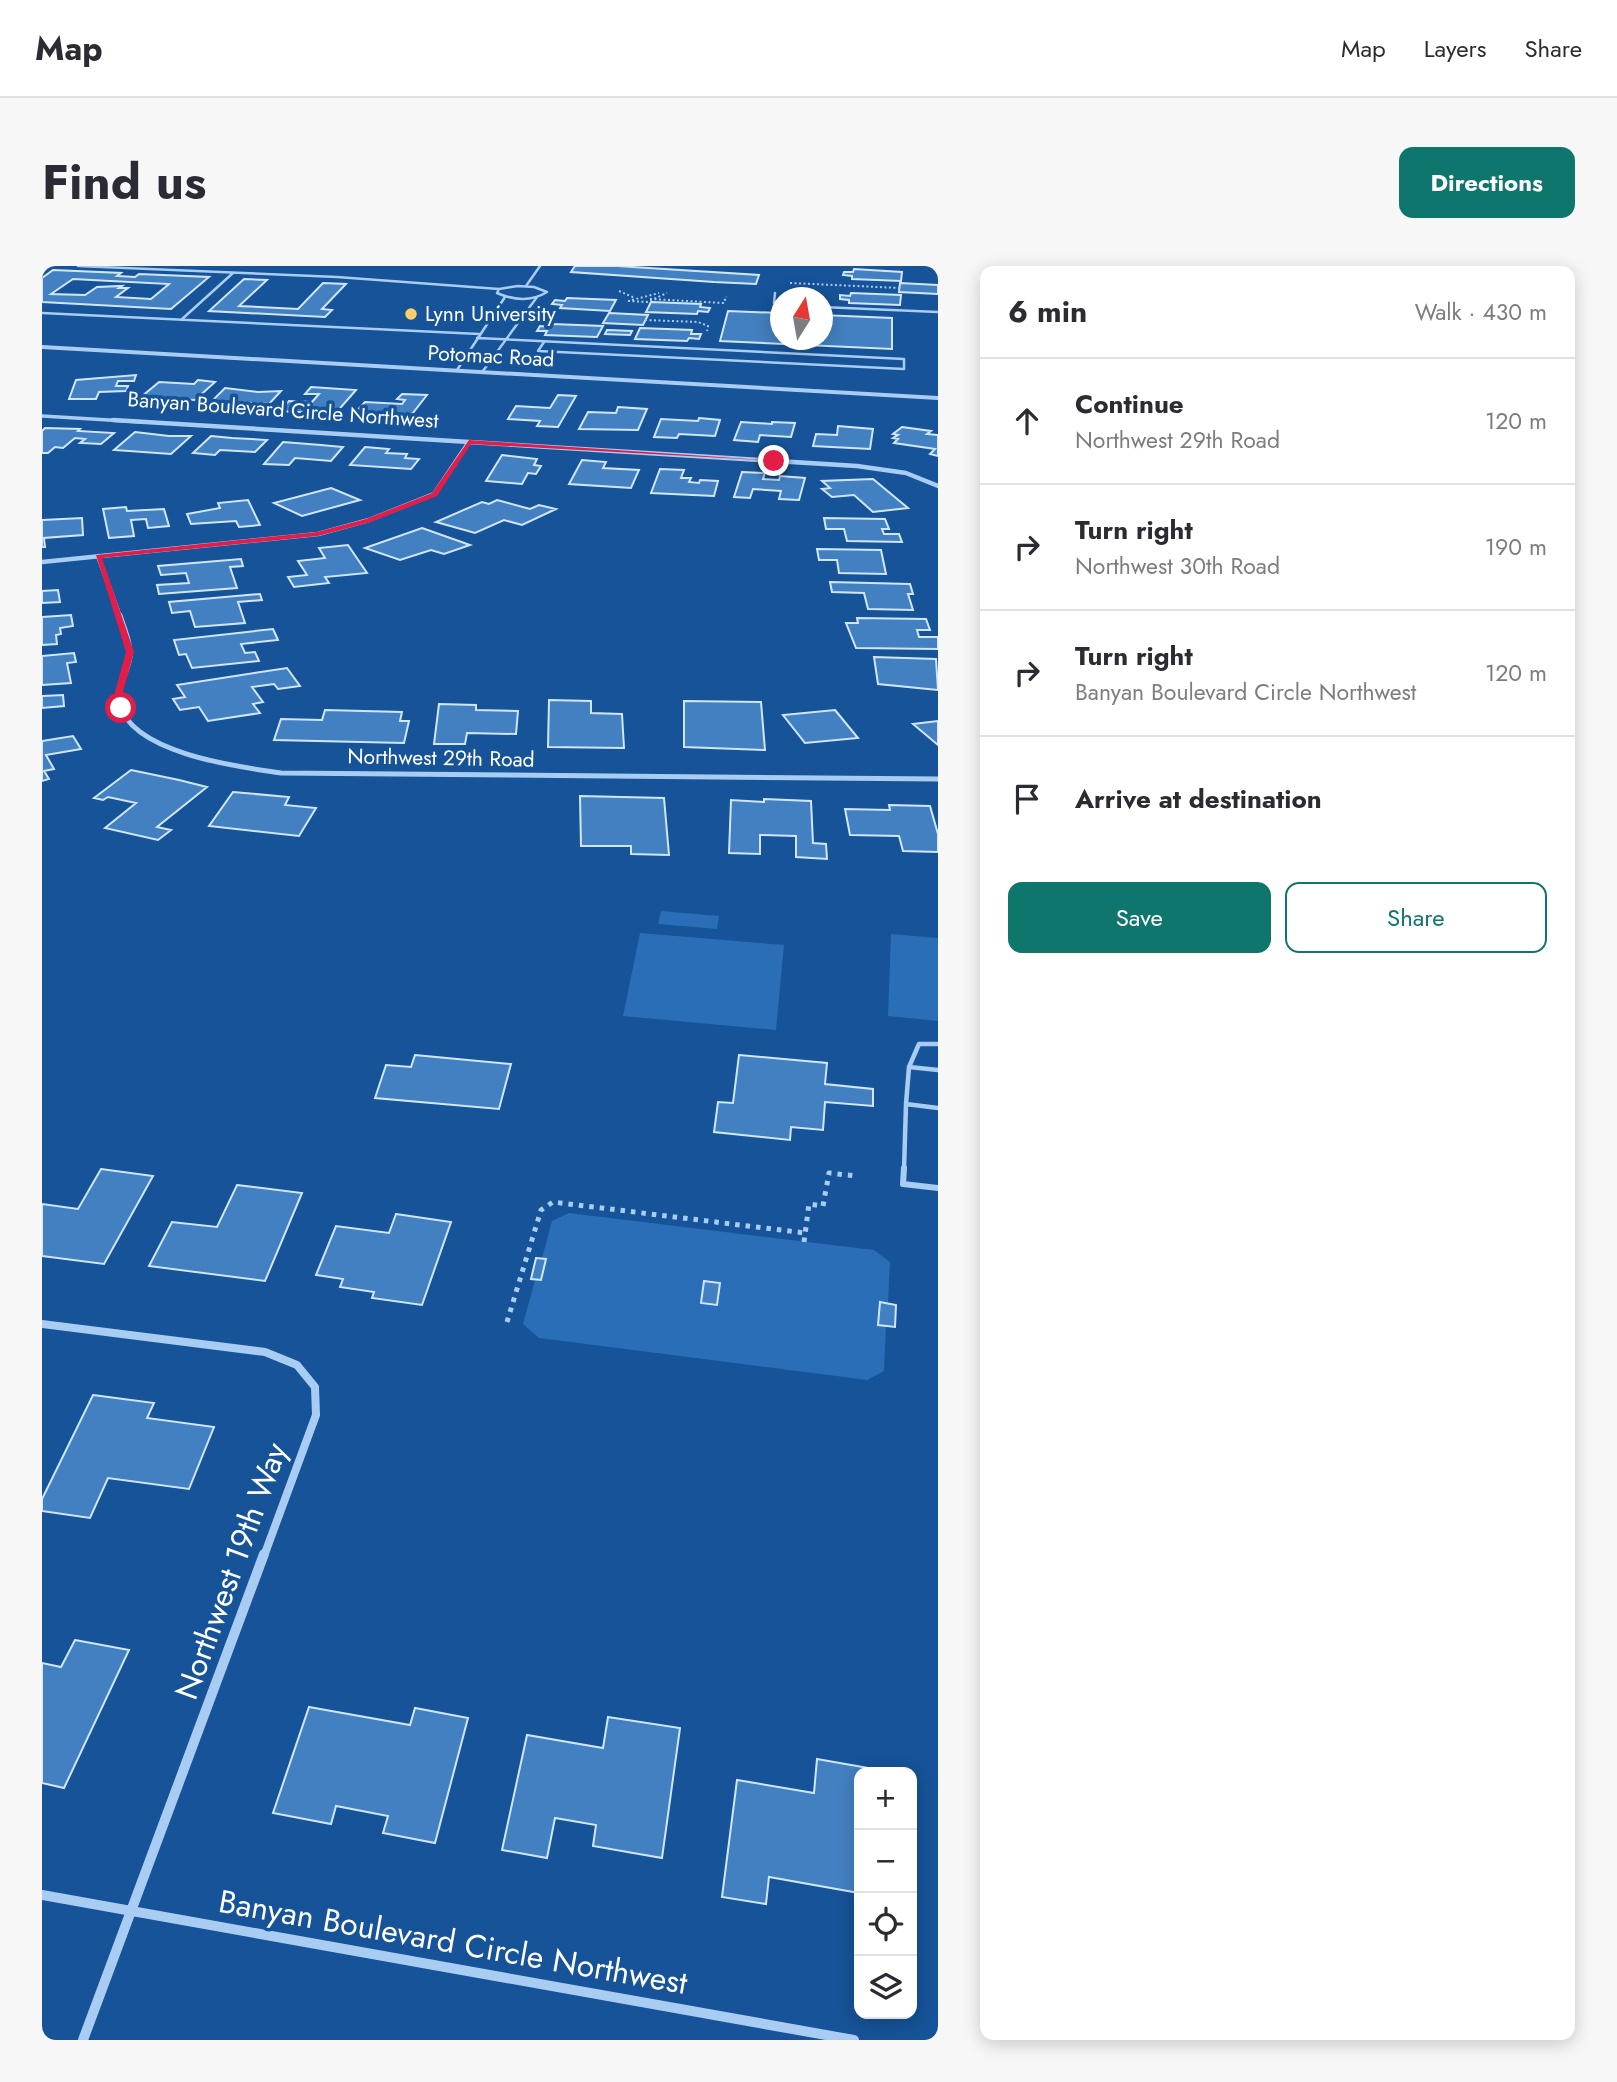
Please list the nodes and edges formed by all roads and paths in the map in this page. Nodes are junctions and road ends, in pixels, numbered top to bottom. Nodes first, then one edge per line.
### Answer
1 (78, 266) edge
2 (540, 266) edge
3 (233, 273) junction
4 (782, 282) dead end
5 (526, 286) junction
6 (900, 288) dead end
7 (499, 289) junction
8 (619, 291) dead end
9 (659, 293) dead end
10 (667, 293) dead end
11 (726, 296) dead end
12 (505, 297) junction
13 (537, 297) junction
14 (636, 298) junction
15 (650, 299) junction
16 (833, 307) edge
17 (938, 312) edge
18 (42, 313) edge
19 (181, 320) junction
20 (479, 334) junction
21 (477, 338) junction
22 (504, 340) junction
23 (544, 342) junction
24 (42, 347) edge
25 (457, 370) junction
26 (483, 371) junction
27 (938, 398) edge
28 (42, 416) edge
29 (469, 442) junction
30 (938, 486) edge
31 (98, 556) junction
32 (42, 562) edge
33 (938, 779) edge
34 (938, 1044) edge
35 (909, 1067) junction
36 (938, 1070) edge
37 (906, 1104) junction
38 (938, 1108) edge
39 (856, 1176) dead end
40 (938, 1188) edge
41 (805, 1233) junction
42 (804, 1242) dead end
43 (507, 1322) dead end
44 (42, 1324) edge
45 (42, 1895) edge
46 (131, 1911) junction
47 (83, 2040) edge
48 (854, 2040) edge

1 - 3 lane
2 - 5 lane
3 - 7 lane
3 - 19 lane
4 - 6 path
5 - 7 lane
5 - 13 lane
7 - 12 lane
8 - 14 path
9 - 14 path
10 - 15 path
11 - 15 path
12 - 13 lane
12 - 20 lane
13 - 22 lane
14 - 15 path
16 - 17 lane
18 - 19 lane
19 - 20 lane
20 - 21 lane
21 - 22 lane
21 - 25 lane
22 - 23 lane
22 - 26 lane
23 - 23 lane
24 - 25 street, Potomac Road
25 - 26 street, Potomac Road
26 - 27 street, Potomac Road
28 - 29 street, Banyan Boulevard Circle Northwest
29 - 30 street, Banyan Boulevard Circle Northwest
29 - 31 street
31 - 32 street
31 - 33 street, Northwest 29th Road
34 - 35 lane
35 - 36 lane
35 - 37 lane
37 - 38 lane
37 - 40 lane
39 - 41 path
41 - 42 path
41 - 43 path
44 - 46 street, Northwest 19th Way
45 - 46 street, Banyan Boulevard Circle Northwest
46 - 47 street, Northwest 19th Way
46 - 48 street, Banyan Boulevard Circle Northwest

